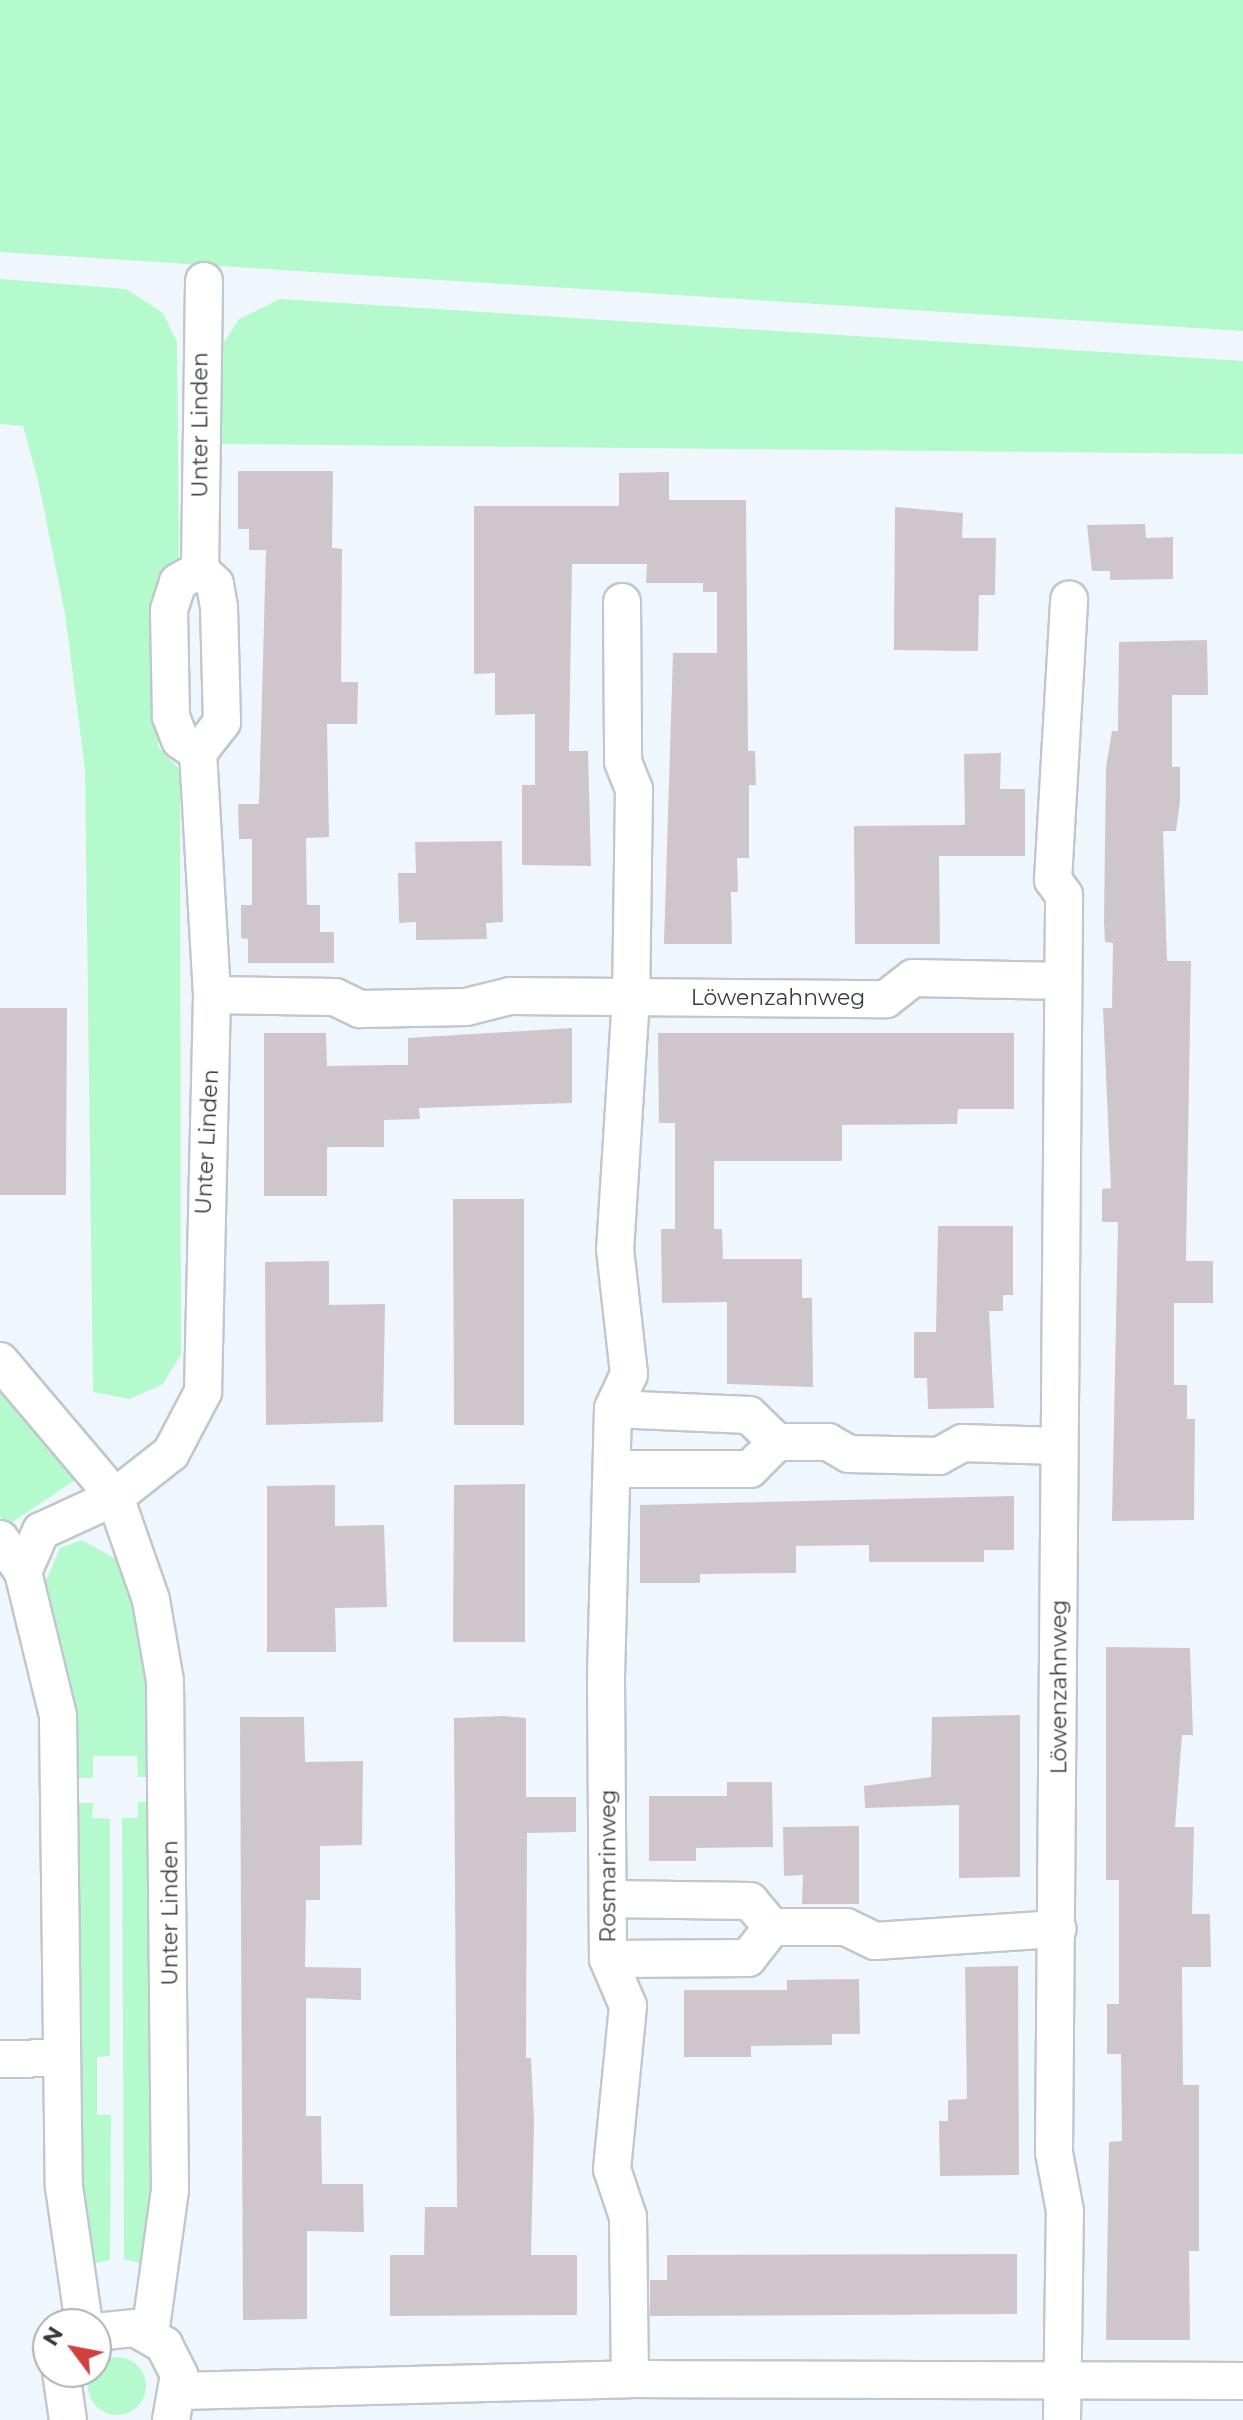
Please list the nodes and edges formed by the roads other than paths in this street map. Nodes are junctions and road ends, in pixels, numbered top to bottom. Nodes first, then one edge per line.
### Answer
1 (204, 281) dead end
2 (200, 570) junction
3 (1069, 599) dead end
4 (622, 602) dead end
5 (198, 753) junction
6 (1063, 981) junction
7 (212, 995) junction
8 (631, 997) junction
9 (0, 1361) edge
10 (613, 1409) junction
11 (777, 1442) junction
12 (1058, 1446) junction
13 (612, 1469) junction
14 (115, 1497) junction
15 (0, 1539) edge
16 (23, 1572) junction
17 (608, 1899) junction
18 (772, 1927) junction
19 (1058, 1929) junction
20 (608, 1959) junction
21 (62, 2058) junction
22 (0, 2059) edge
23 (82, 2308) edge
24 (112, 2328) edge
25 (150, 2335) junction
26 (630, 2379) junction
27 (1062, 2381) junction
28 (1243, 2381) edge
29 (63, 2388) edge
30 (176, 2406) edge
31 (68, 2420) edge
32 (1062, 2420) edge

1 - 2 street, Unter Linden
2 - 5 street, Unter Linden
2 - 5 street
3 - 6 street, Löwenzahnweg
4 - 8 street
5 - 7 street, Unter Linden
6 - 8 street, Löwenzahnweg
6 - 12 street, Löwenzahnweg
7 - 8 street, Löwenzahnweg
7 - 14 street, Unter Linden
8 - 10 street
9 - 14 street, Unter Linden
10 - 11 street
10 - 13 street
11 - 12 street
11 - 13 street
12 - 19 street, Löwenzahnweg
13 - 17 street, Rosmarinweg
14 - 16 street, Unter Linden
14 - 25 street, Unter Linden
15 - 16 street
16 - 21 street
17 - 18 street
17 - 20 street, Rosmarinweg
18 - 19 street
18 - 20 street
19 - 27 street, Löwenzahnweg
20 - 26 street, Rosmarinweg
21 - 22 street
21 - 23 street
24 - 25 street
25 - 30 street
26 - 27 street
26 - 30 street
27 - 28 street
27 - 32 street
29 - 31 street

